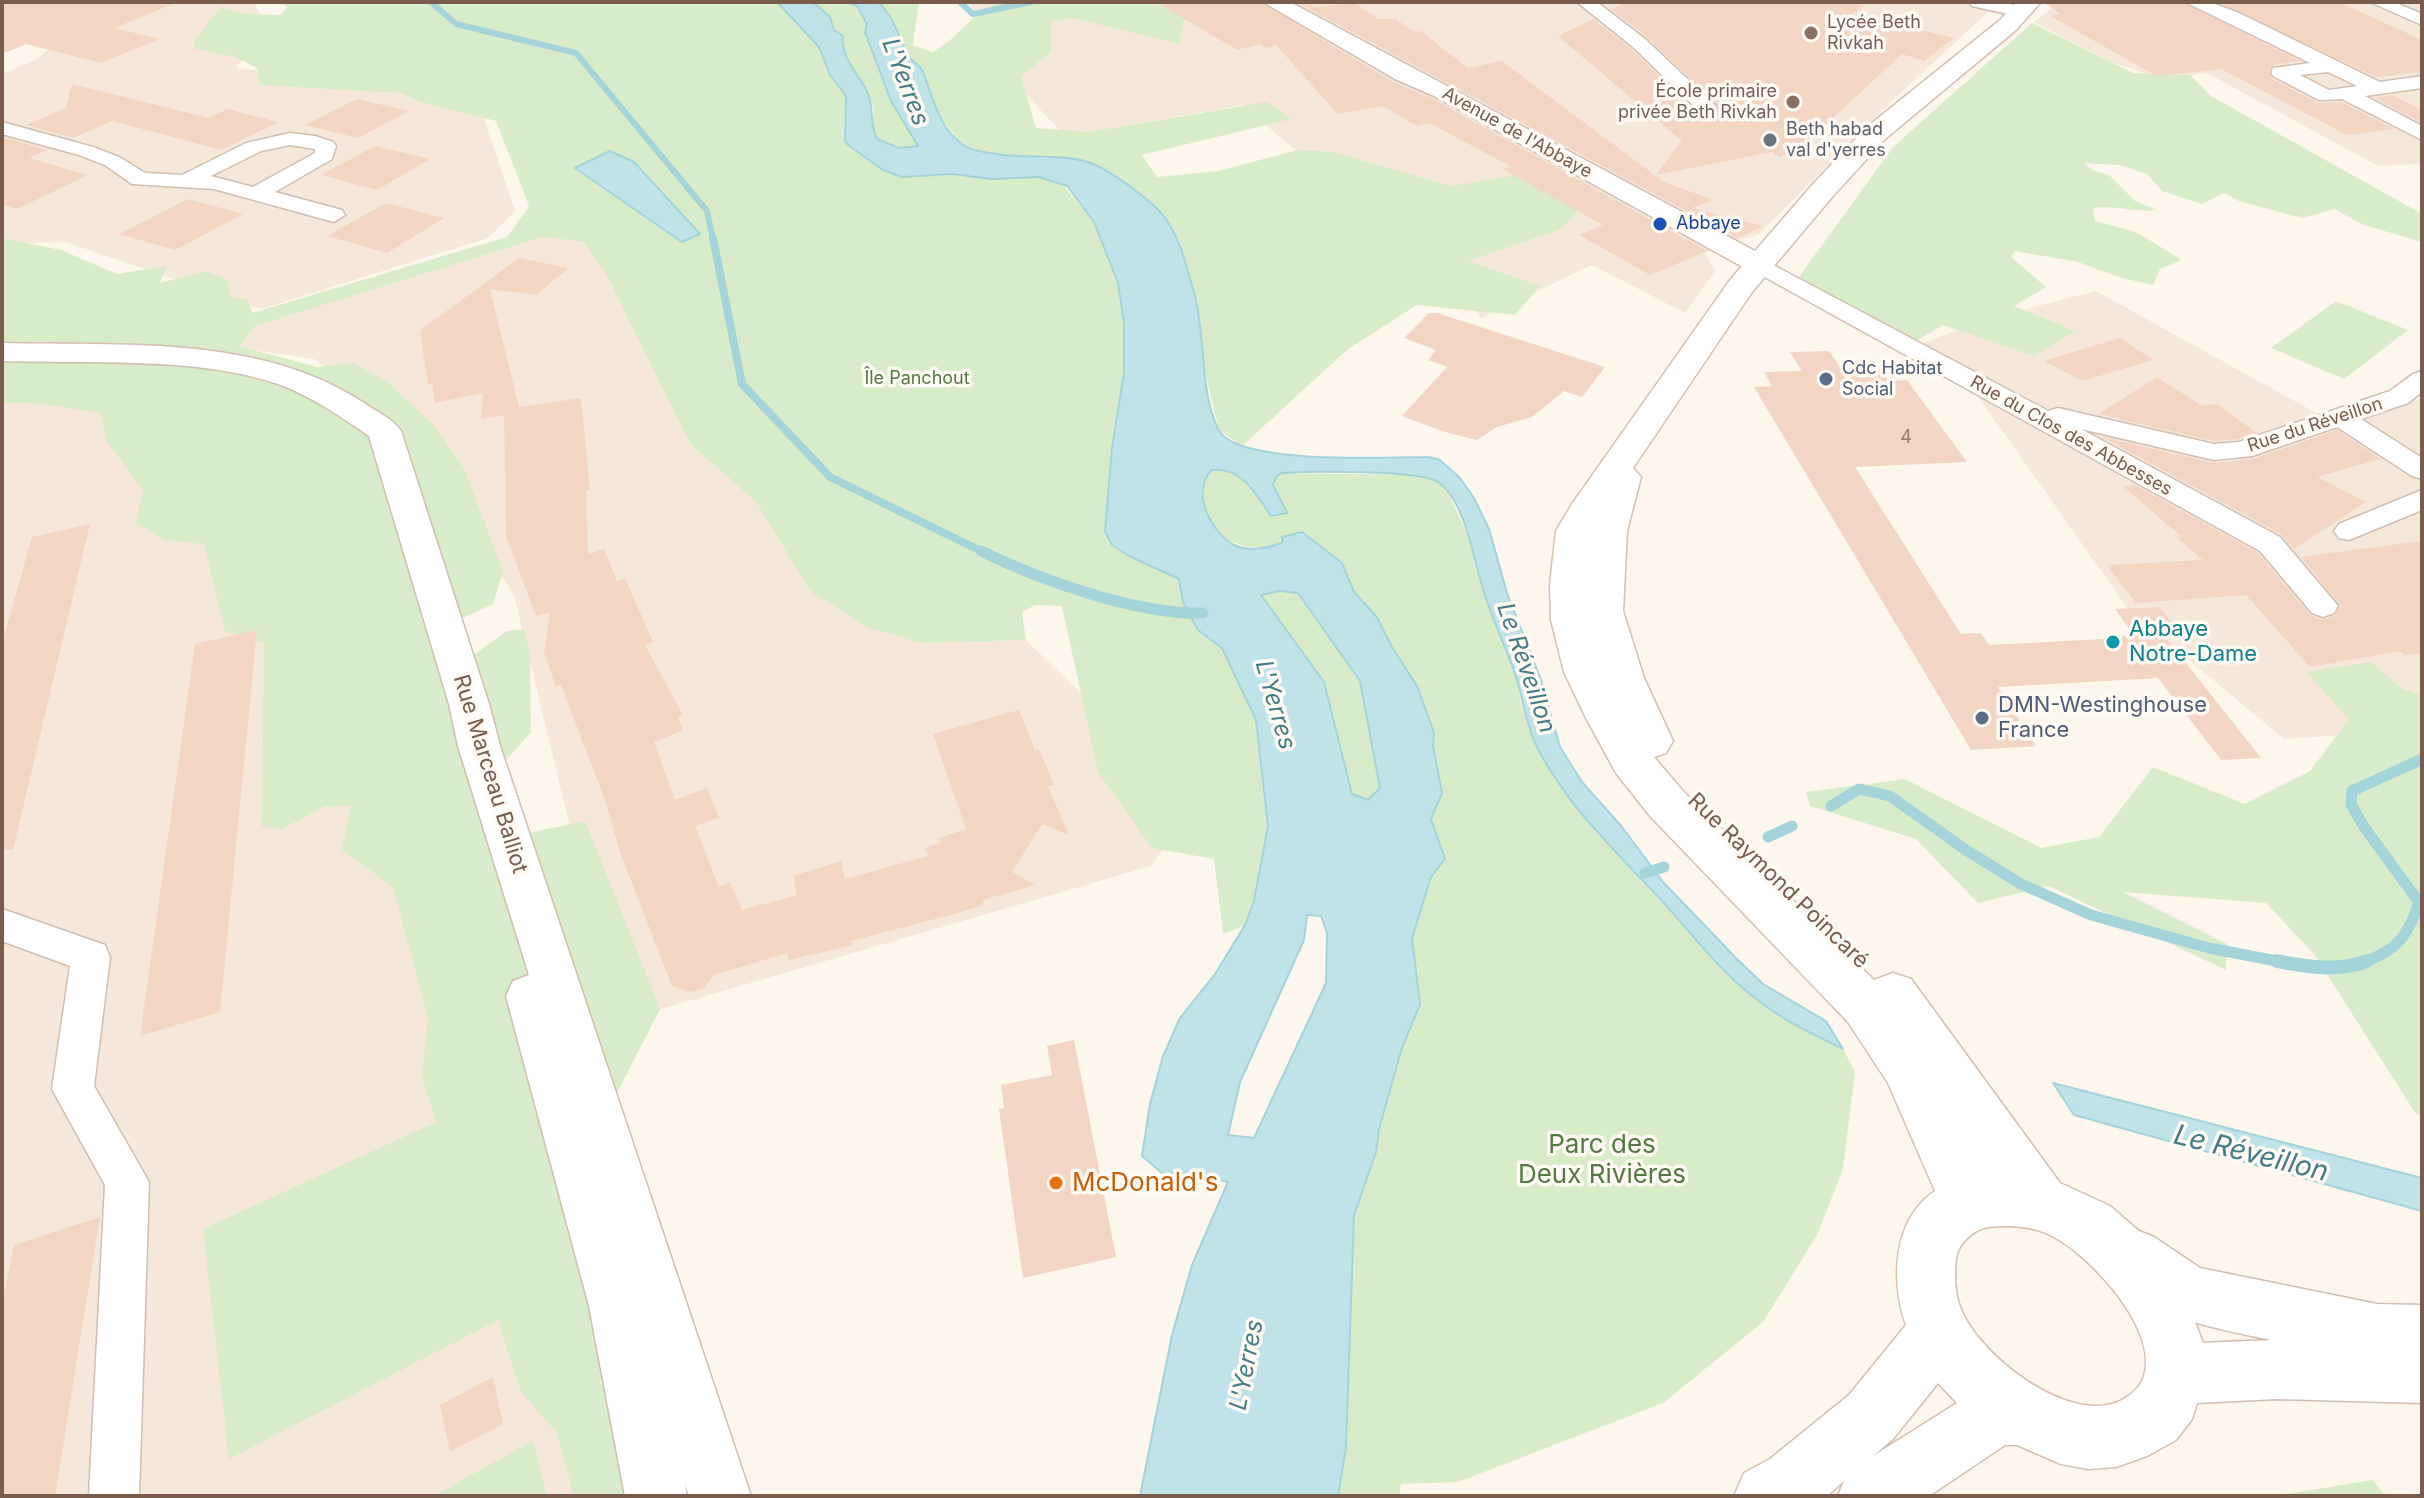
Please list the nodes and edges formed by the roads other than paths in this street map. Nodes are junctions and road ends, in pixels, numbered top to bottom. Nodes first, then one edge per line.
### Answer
1 (1274, 2) edge
2 (1586, 2) edge
3 (1978, 2) edge
4 (2194, 2) edge
5 (2379, 2) edge
6 (2026, 7) edge
7 (2422, 20) edge
8 (2328, 66) junction
9 (2422, 82) edge
10 (2378, 89) junction
11 (2345, 93) junction
12 (1707, 108) dead end
13 (2, 128) edge
14 (2422, 134) edge
15 (182, 183) junction
16 (257, 193) junction
17 (334, 215) dead end
18 (1760, 265) junction
19 (2, 352) edge
20 (2, 363) edge
21 (2422, 379) edge
22 (2015, 406) junction
23 (2340, 417) junction
24 (2422, 470) edge
25 (2422, 499) edge
26 (2349, 531) dead end
27 (2323, 606) dead end
28 (2, 925) edge
29 (1924, 1062) junction
30 (2040, 1202) junction
31 (1969, 1203) junction
32 (2109, 1240) junction
33 (1940, 1332) junction
34 (2422, 1334) edge
35 (2422, 1373) edge
36 (2176, 1374) junction
37 (2019, 1413) junction
38 (114, 1496) edge
39 (656, 1496) edge
40 (720, 1496) edge
41 (1767, 1496) edge
42 (1871, 1496) edge

1 - 18 street, Avenue de l'Abbaye
2 - 12 street
3 - 6 street
4 - 8 street
5 - 7 street
6 - 18 main road, Rue Raymond Poincaré
8 - 10 street
8 - 11 street
9 - 10 street
10 - 11 street
11 - 14 street
13 - 15 street
15 - 16 street
15 - 16 street
16 - 17 street
18 - 22 street, Rue du Clos des Abbesses
18 - 29 main road, Rue Raymond Poincaré
19 - 40 street, Rue Marceau Balliot
20 - 39 street, Rue Marceau Balliot
21 - 23 street, Rue du Réveillon
22 - 23 street, Rue du Réveillon
22 - 27 street, Rue du Clos des Abbesses
23 - 24 street
25 - 26 street
28 - 38 street
29 - 30 main road, Rue Raymond Poincaré
29 - 31 main road, Rue Raymond Poincaré
30 - 31 main road
30 - 32 main road
31 - 33 main road
32 - 34 street
32 - 36 main road
33 - 37 main road
33 - 41 main road
35 - 36 street
36 - 37 main road
37 - 42 main road

